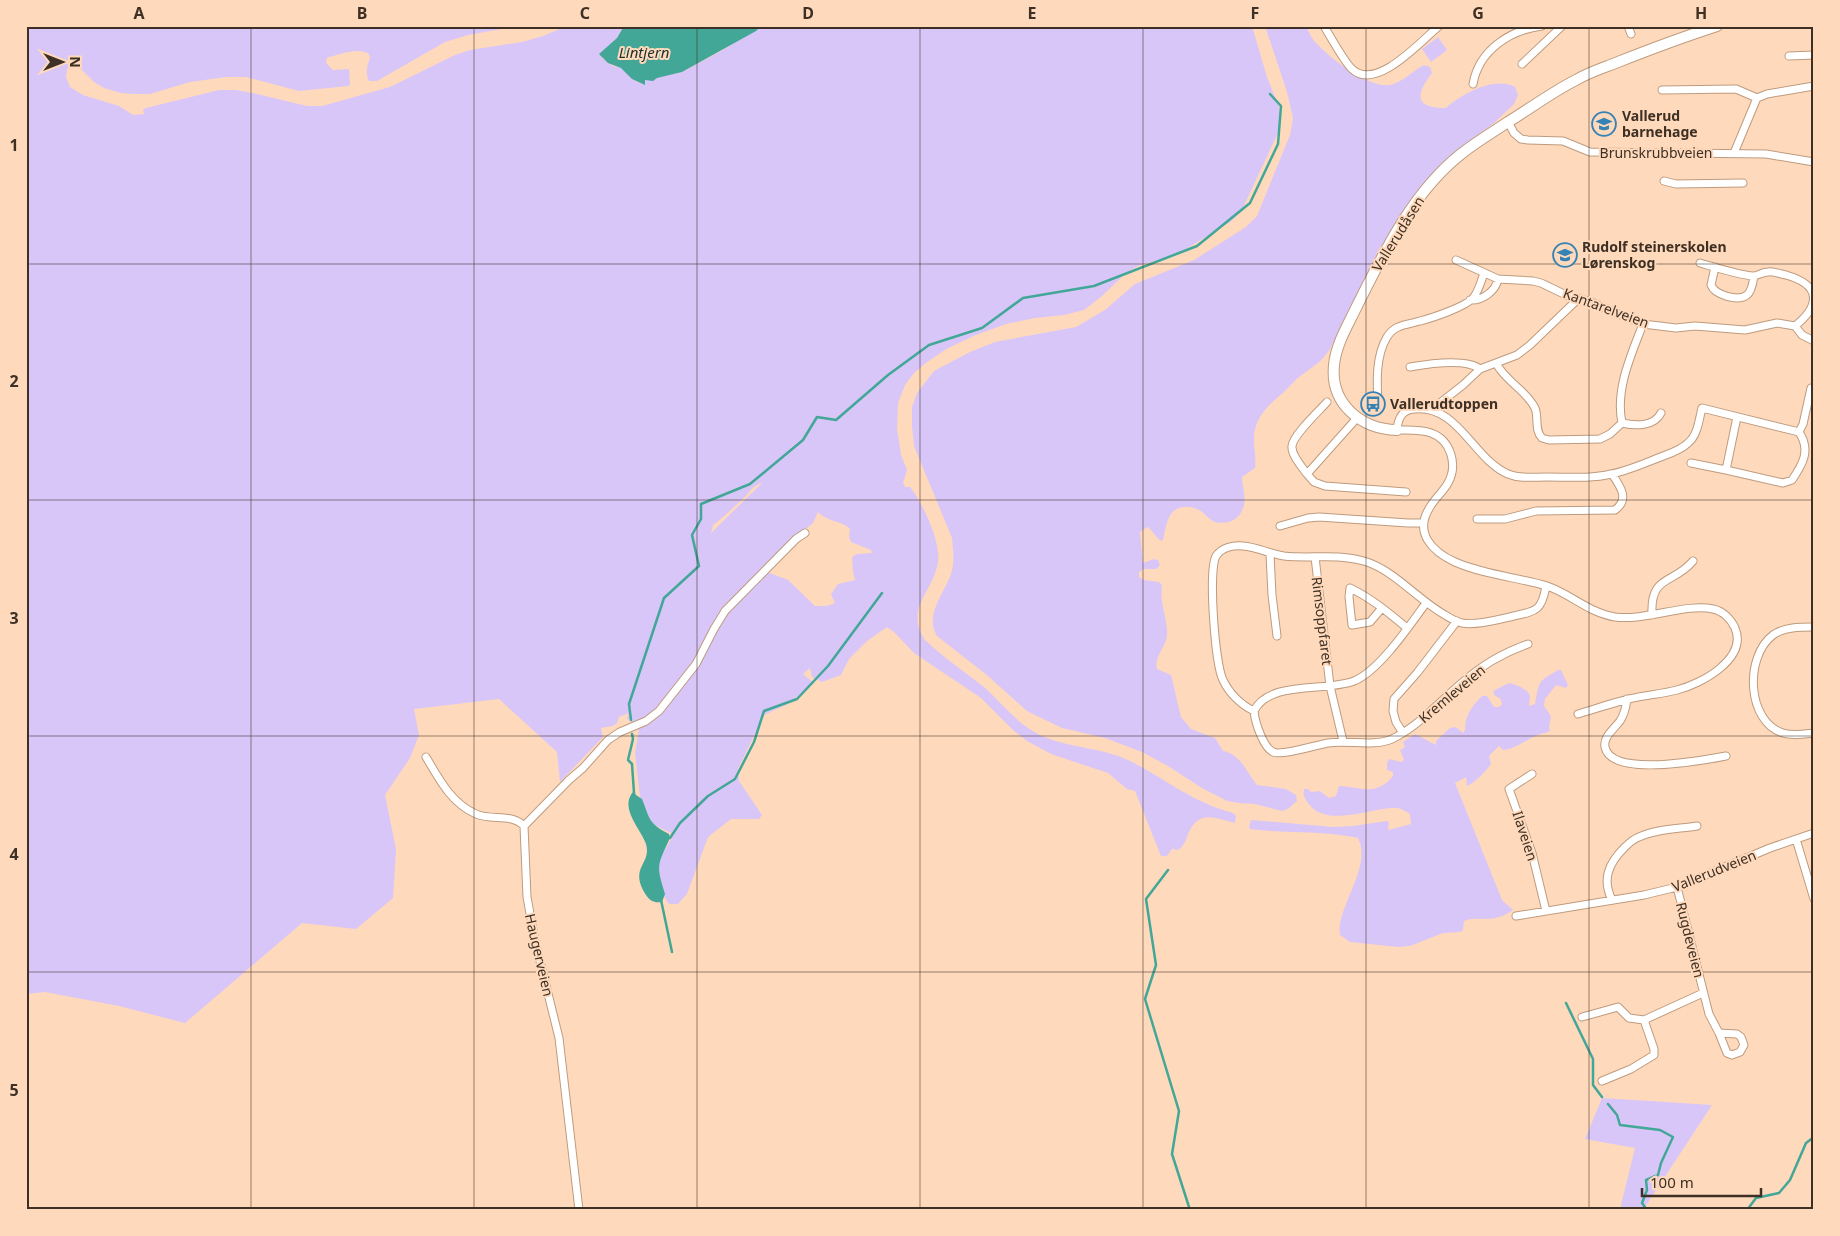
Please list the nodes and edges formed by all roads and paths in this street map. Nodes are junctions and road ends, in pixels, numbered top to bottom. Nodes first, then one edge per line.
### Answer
1 (1324, 26) edge
2 (1439, 26) edge
3 (1542, 26) edge
4 (1562, 26) edge
5 (1628, 26) edge
6 (1717, 26) edge
7 (1631, 34) dead end
8 (1790, 56) dead end
9 (1814, 56) edge
10 (1522, 64) dead end
11 (1473, 84) dead end
12 (1814, 86) edge
13 (1662, 90) dead end
14 (1757, 98) junction
15 (1508, 122) junction
16 (1734, 154) junction
17 (1814, 162) edge
18 (1664, 181) dead end
19 (1743, 183) dead end
20 (1456, 260) dead end
21 (1700, 263) dead end
22 (1715, 267) junction
23 (1484, 273) junction
24 (1754, 276) junction
25 (1498, 279) junction
26 (1578, 299) junction
27 (1470, 300) junction
28 (1643, 324) junction
29 (1795, 326) junction
30 (1814, 341) edge
31 (1496, 363) junction
32 (1410, 367) dead end
33 (1480, 369) junction
34 (1811, 388) dead end
35 (1327, 402) dead end
36 (1378, 405) dead end
37 (1431, 410) junction
38 (1661, 414) dead end
39 (1737, 417) junction
40 (1357, 418) junction
41 (1622, 423) junction
42 (1397, 430) junction
43 (1799, 432) junction
44 (1690, 463) dead end
45 (1726, 470) junction
46 (1307, 474) junction
47 (1612, 474) junction
48 (1406, 492) dead end
49 (1477, 519) dead end
50 (1424, 522) junction
51 (1280, 526) dead end
52 (805, 533) dead end
53 (1270, 554) junction
54 (1315, 556) junction
55 (1693, 562) dead end
56 (1546, 586) junction
57 (1426, 603) junction
58 (1382, 608) junction
59 (1652, 615) junction
60 (1457, 621) junction
61 (1814, 627) edge
62 (1407, 628) junction
63 (1277, 636) dead end
64 (1528, 644) dead end
65 (1330, 686) junction
66 (1627, 700) junction
67 (1254, 711) junction
68 (1578, 714) dead end
69 (1814, 732) edge
70 (1403, 733) junction
71 (1343, 741) junction
72 (1726, 756) dead end
73 (426, 757) dead end
74 (1532, 774) dead end
75 (524, 826) junction
76 (1696, 826) dead end
77 (1814, 833) edge
78 (1796, 839) junction
79 (1677, 887) junction
80 (1612, 900) junction
81 (1814, 900) edge
82 (1546, 911) junction
83 (1516, 916) dead end
84 (1703, 992) junction
85 (1582, 1017) dead end
86 (1644, 1020) junction
87 (1719, 1033) dead end
88 (1602, 1081) dead end
89 (579, 1210) edge

1 - 2 street
3 - 11 street
4 - 10 street
5 - 7 street
6 - 15 street, Vallerudåsen
8 - 9 street
12 - 14 street
13 - 14 street
14 - 16 street
15 - 16 street, Brunskrubbveien
15 - 40 street, Vallerudåsen
16 - 17 street, Brunskrubbveien
18 - 19 street
20 - 23 street, Kantarelveien
21 - 22 street
22 - 24 street
22 - 24 street
23 - 25 street, Kantarelveien
23 - 27 street
24 - 29 street
25 - 26 street, Kantarelveien
25 - 27 street
26 - 28 street, Kantarelveien
26 - 31 street
27 - 36 street
28 - 29 street, Kantarelveien
28 - 41 street
29 - 30 street
31 - 33 street
31 - 41 street
32 - 33 street
33 - 37 street
34 - 43 street
35 - 46 street
37 - 42 street
37 - 47 street
38 - 41 street
39 - 43 street
39 - 45 street
39 - 47 street
40 - 42 street, Vallerudåsen
40 - 46 street
42 - 50 street, Vallerudåsen
43 - 45 street
44 - 45 street
46 - 48 street
47 - 49 street
50 - 51 street
50 - 56 street
52 - 75 street
53 - 54 street
53 - 63 street
53 - 67 street
54 - 57 street
54 - 65 street, Rimsoppfaret
55 - 59 street
56 - 59 street
56 - 60 street
57 - 60 street
57 - 62 street, Rimsoppfaret
58 - 58 street
58 - 62 street
59 - 66 street
60 - 70 street
61 - 69 street
62 - 65 street, Rimsoppfaret
64 - 70 street, Kremleveien
65 - 67 street, Rimsoppfaret
65 - 71 street, Rimsoppfaret
66 - 68 street
66 - 72 street
67 - 71 street, Kremleveien
70 - 71 street, Kremleveien
73 - 75 street
74 - 82 street, Ilaveien
75 - 89 street, Haugerveien
76 - 80 street
77 - 78 street, Vallerudveien
78 - 79 street, Vallerudveien
78 - 81 street
79 - 80 street, Vallerudveien
79 - 84 street, Rugdeveien
80 - 82 street, Vallerudveien
82 - 83 street, Vallerudveien
84 - 86 street, Rugdeveien
84 - 87 street, Rugdeveien
85 - 86 street
86 - 88 street

